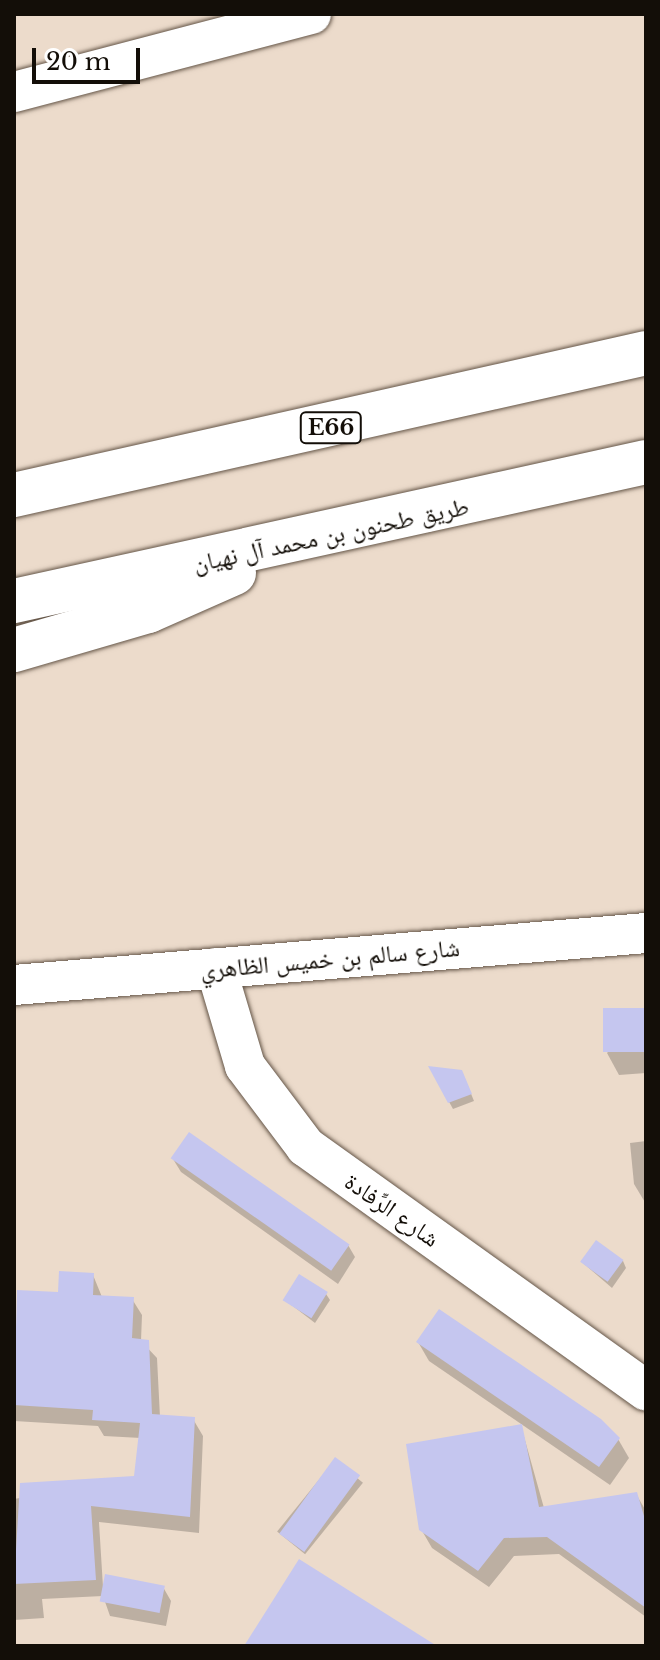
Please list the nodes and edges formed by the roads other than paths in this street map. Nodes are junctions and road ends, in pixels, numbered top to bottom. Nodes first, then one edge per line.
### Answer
1 (311, 14) edge
2 (14, 92) edge
3 (646, 353) edge
4 (646, 462) edge
5 (14, 495) edge
6 (273, 548) junction
7 (14, 601) edge
8 (14, 650) edge
9 (646, 933) edge
10 (216, 968) junction
11 (14, 985) edge
12 (646, 1390) edge

1 - 2 street
3 - 5 highway, E66
4 - 6 highway, طريق طحنون بن محمد آل نهيان
6 - 7 highway, طريق طحنون بن محمد آل نهيان
6 - 8 highway
9 - 10 street, شارع سالم بن خميس الظاهري
10 - 11 street, شارع سالم بن خميس الظاهري
10 - 12 street, شارع الرِّفادة

